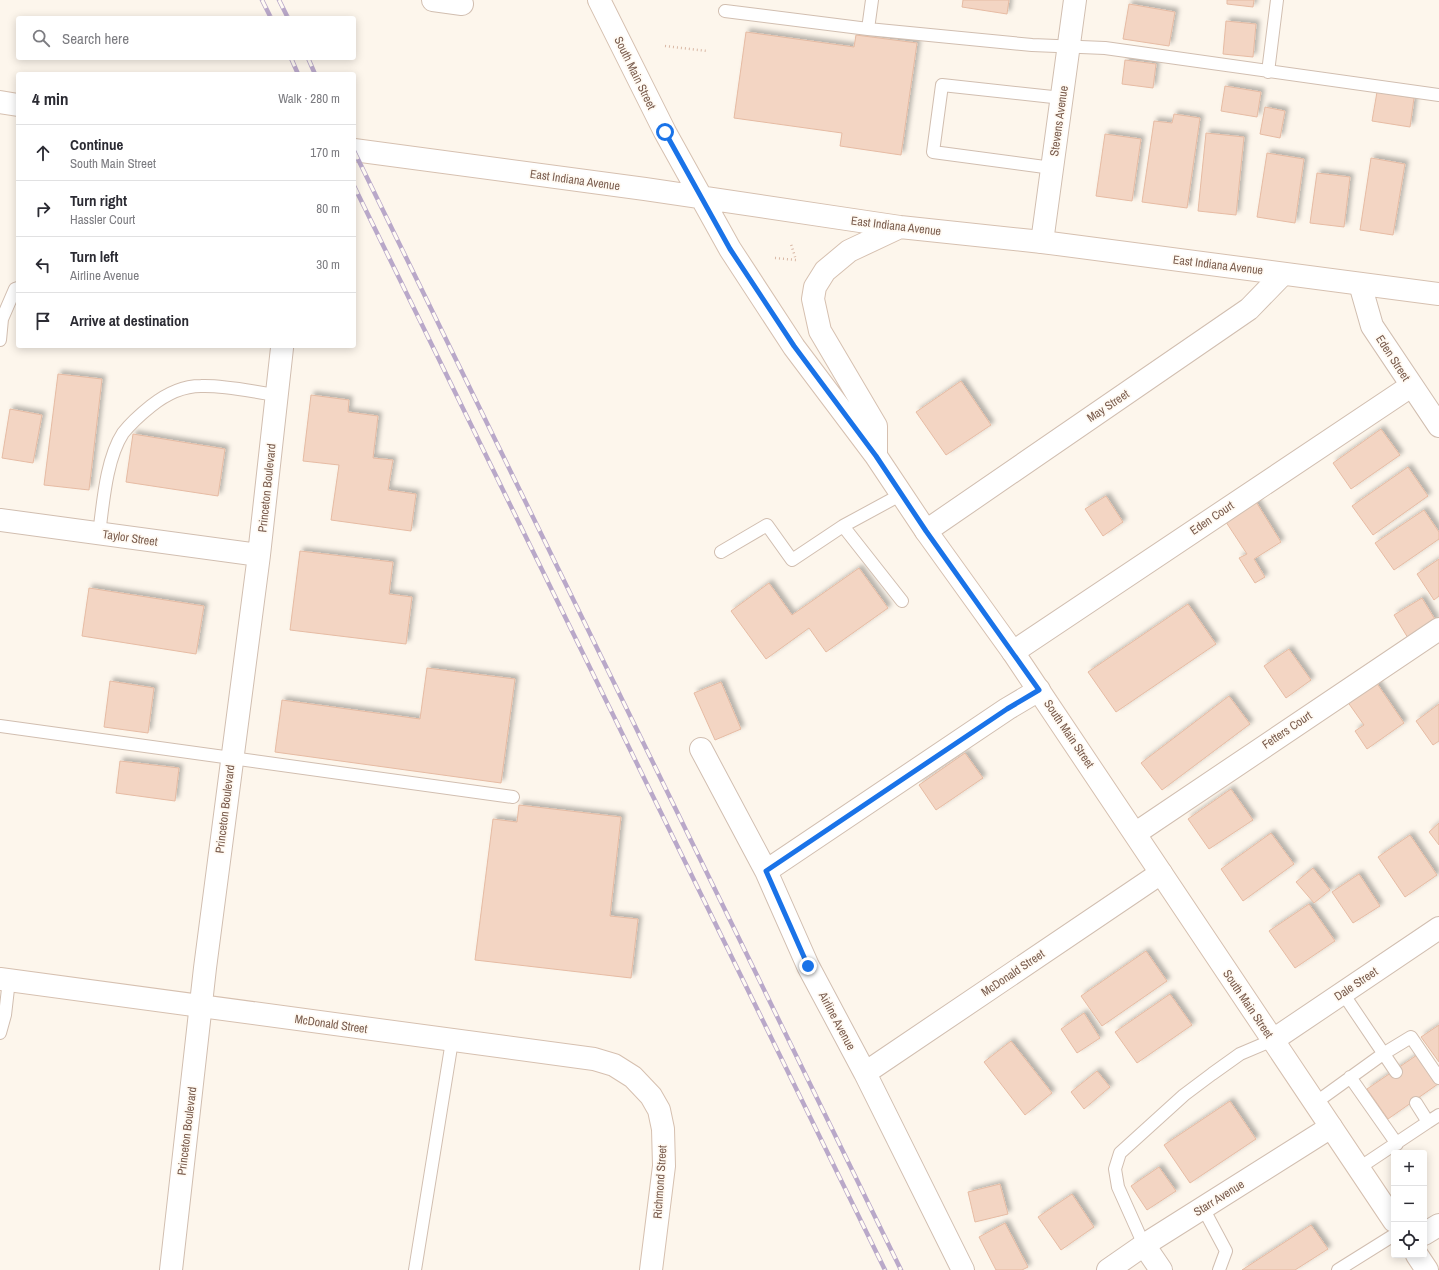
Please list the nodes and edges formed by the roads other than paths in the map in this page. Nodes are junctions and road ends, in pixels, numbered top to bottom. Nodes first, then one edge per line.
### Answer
1 (433, 0) edge
2 (599, 0) edge
3 (872, 0) edge
4 (1075, 0) edge
5 (1276, 0) edge
6 (462, 4) dead end
7 (725, 11) dead end
8 (868, 29) junction
9 (1069, 46) junction
10 (1268, 72) junction
11 (1439, 95) edge
12 (1062, 98) junction
13 (0, 102) edge
14 (16, 104) edge
15 (356, 150) edge
16 (1052, 168) junction
17 (701, 198) junction
18 (900, 227) junction
19 (1042, 242) junction
20 (1283, 274) junction
21 (1360, 284) junction
22 (16, 288) edge
23 (1439, 294) edge
24 (1, 319) edge
25 (0, 340) edge
26 (281, 348) edge
27 (1411, 386) junction
28 (277, 395) junction
29 (1439, 426) edge
30 (876, 456) junction
31 (902, 494) junction
32 (0, 520) edge
33 (843, 526) junction
34 (926, 531) junction
35 (99, 534) junction
36 (721, 552) dead end
37 (259, 555) junction
38 (902, 601) dead end
39 (1439, 628) edge
40 (1013, 652) junction
41 (1039, 690) junction
42 (0, 726) edge
43 (701, 749) dead end
44 (232, 758) junction
45 (513, 797) dead end
46 (1136, 833) junction
47 (766, 871) junction
48 (1161, 873) junction
49 (1439, 928) edge
50 (5, 980) edge
51 (1342, 992) junction
52 (201, 1005) junction
53 (0, 1032) edge
54 (1273, 1040) junction
55 (452, 1041) junction
56 (1383, 1054) junction
57 (1396, 1072) dead end
58 (865, 1073) junction
59 (1350, 1077) junction
60 (1439, 1078) edge
61 (651, 1096) joint
62 (1314, 1103) junction
63 (1416, 1103) dead end
64 (1439, 1115) edge
65 (1428, 1122) junction
66 (1331, 1127) junction
67 (1397, 1144) junction
68 (1359, 1168) junction
69 (1203, 1208) junction
70 (1391, 1216) edge
71 (1439, 1225) edge
72 (1427, 1232) edge
73 (1391, 1237) edge
74 (1144, 1245) junction
75 (1419, 1258) edge
76 (171, 1270) edge
77 (415, 1270) edge
78 (651, 1270) edge
79 (963, 1270) edge
80 (1108, 1270) edge
81 (1161, 1270) edge
82 (1219, 1270) edge
83 (1338, 1270) edge
84 (1427, 1270) edge

1 - 6 street
2 - 17 street, South Main Street
3 - 8 lane
4 - 9 street, Stevens Avenue
5 - 10 lane
7 - 8 lane
8 - 9 lane
9 - 10 lane
9 - 12 street, Stevens Avenue
10 - 11 lane
12 - 16 street, Stevens Avenue
12 - 16 lane
13 - 14 street
15 - 17 street, East Indiana Avenue
16 - 19 street, Stevens Avenue
17 - 18 street, East Indiana Avenue
17 - 30 street, South Main Street
18 - 19 street, East Indiana Avenue
18 - 30 street
19 - 20 street, East Indiana Avenue
20 - 21 street, East Indiana Avenue
20 - 34 street, May Street
21 - 23 street, East Indiana Avenue
21 - 27 street, Eden Street
22 - 24 lane
24 - 25 lane
26 - 28 street, Princeton Boulevard
27 - 29 street, Eden Street
27 - 40 street, Eden Court
28 - 35 lane
28 - 37 street, Princeton Boulevard
30 - 31 street, South Main Street
31 - 33 lane
31 - 34 street, South Main Street
32 - 35 street, Taylor Street
33 - 36 lane
33 - 38 lane
34 - 40 street, South Main Street
35 - 37 street, Taylor Street
37 - 44 street, Princeton Boulevard
39 - 46 street, Fetters Court
40 - 41 street, South Main Street
41 - 46 street, South Main Street
41 - 47 street
42 - 44 lane
43 - 47 street, Airline Avenue
44 - 45 lane
44 - 52 street, Princeton Boulevard
46 - 48 street, South Main Street
47 - 58 street, Airline Avenue
48 - 54 street, South Main Street
48 - 58 street, McDonald Street
49 - 51 street, Dale Street
50 - 52 street, McDonald Street
50 - 53 lane
51 - 54 street, Dale Street
51 - 56 lane
52 - 55 street, McDonald Street
52 - 76 street, Princeton Boulevard
54 - 62 street, South Main Street
54 - 74 lane
55 - 61 street, McDonald Street
55 - 77 lane
56 - 57 lane
56 - 59 lane
56 - 60 lane
58 - 79 street, Airline Avenue
59 - 62 lane
59 - 67 lane
61 - 78 street, Richmond Street
62 - 66 street, South Main Street
63 - 65 lane
64 - 65 lane
65 - 67 lane
66 - 68 street, South Main Street
66 - 69 street, Starr Avenue
67 - 68 lane
68 - 70 street, South Main Street
69 - 74 street, Starr Avenue
69 - 82 lane
71 - 72 street
73 - 83 lane
74 - 80 street, Starr Avenue
74 - 81 street
75 - 84 street

